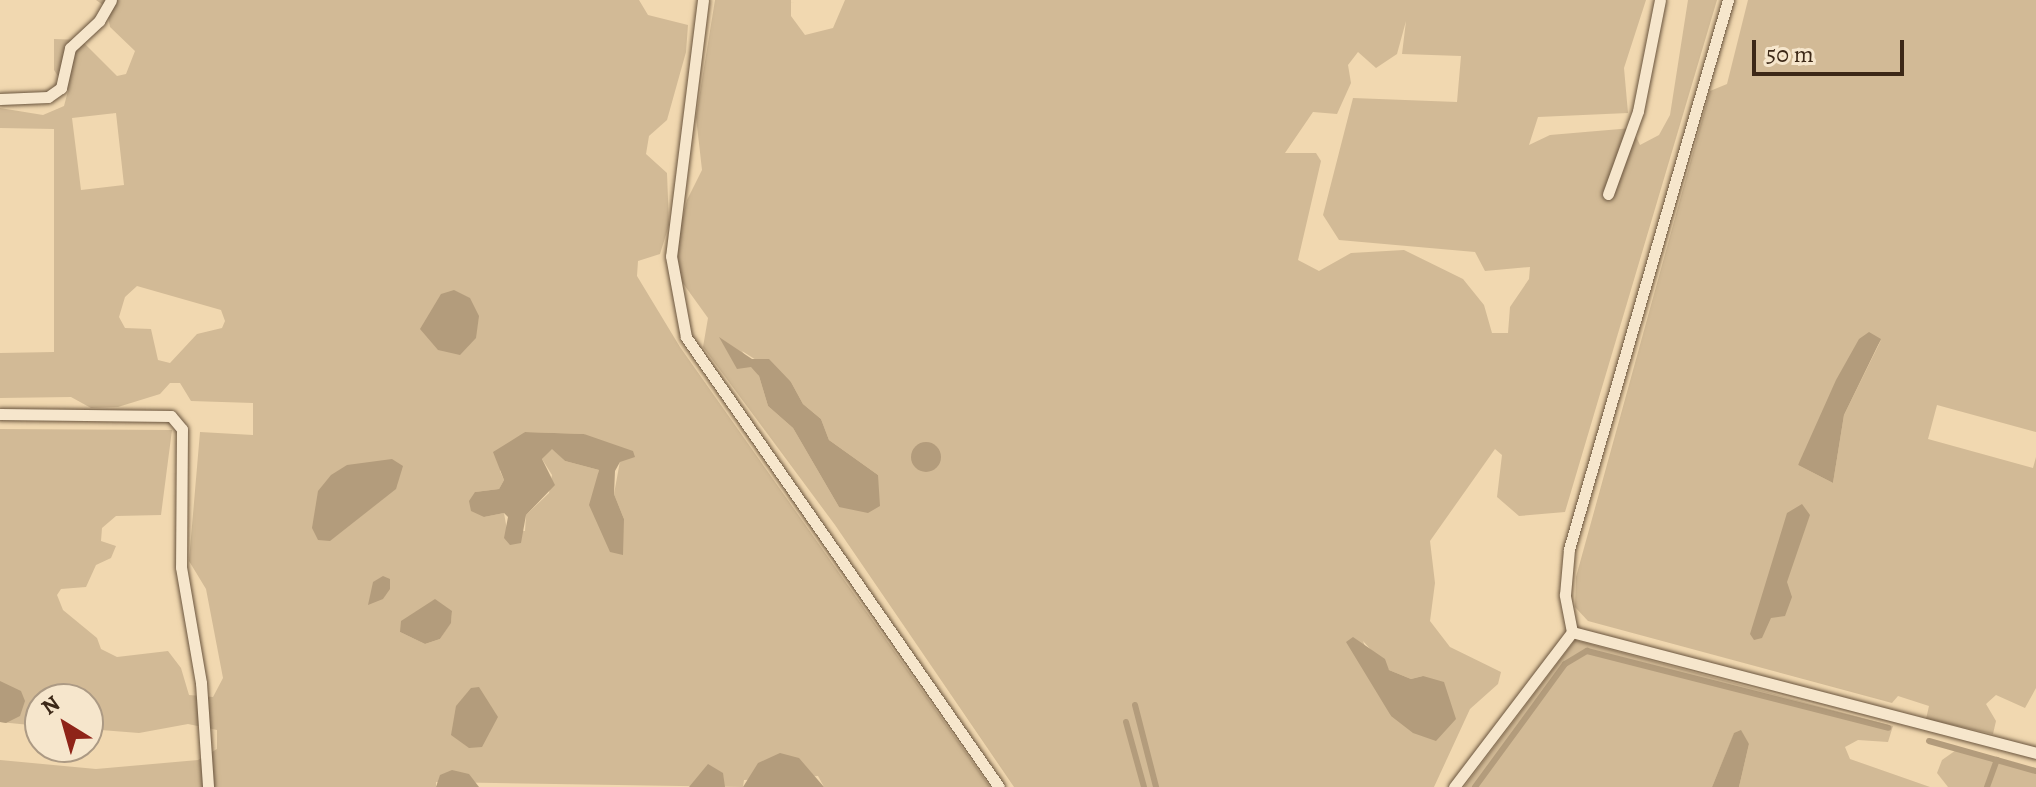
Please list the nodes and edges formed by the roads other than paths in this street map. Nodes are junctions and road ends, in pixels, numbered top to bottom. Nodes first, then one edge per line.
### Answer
1 (111, 0) edge
2 (703, 0) edge
3 (1660, 0) edge
4 (1728, 0) edge
5 (0, 99) edge
6 (1608, 194) dead end
7 (0, 414) edge
8 (1572, 632) junction
9 (2036, 753) edge
10 (208, 787) edge
11 (999, 787) edge
12 (1454, 787) edge

1 - 5 lane
2 - 11 lane
3 - 6 lane
4 - 8 lane
7 - 10 lane
8 - 9 lane
8 - 12 lane

